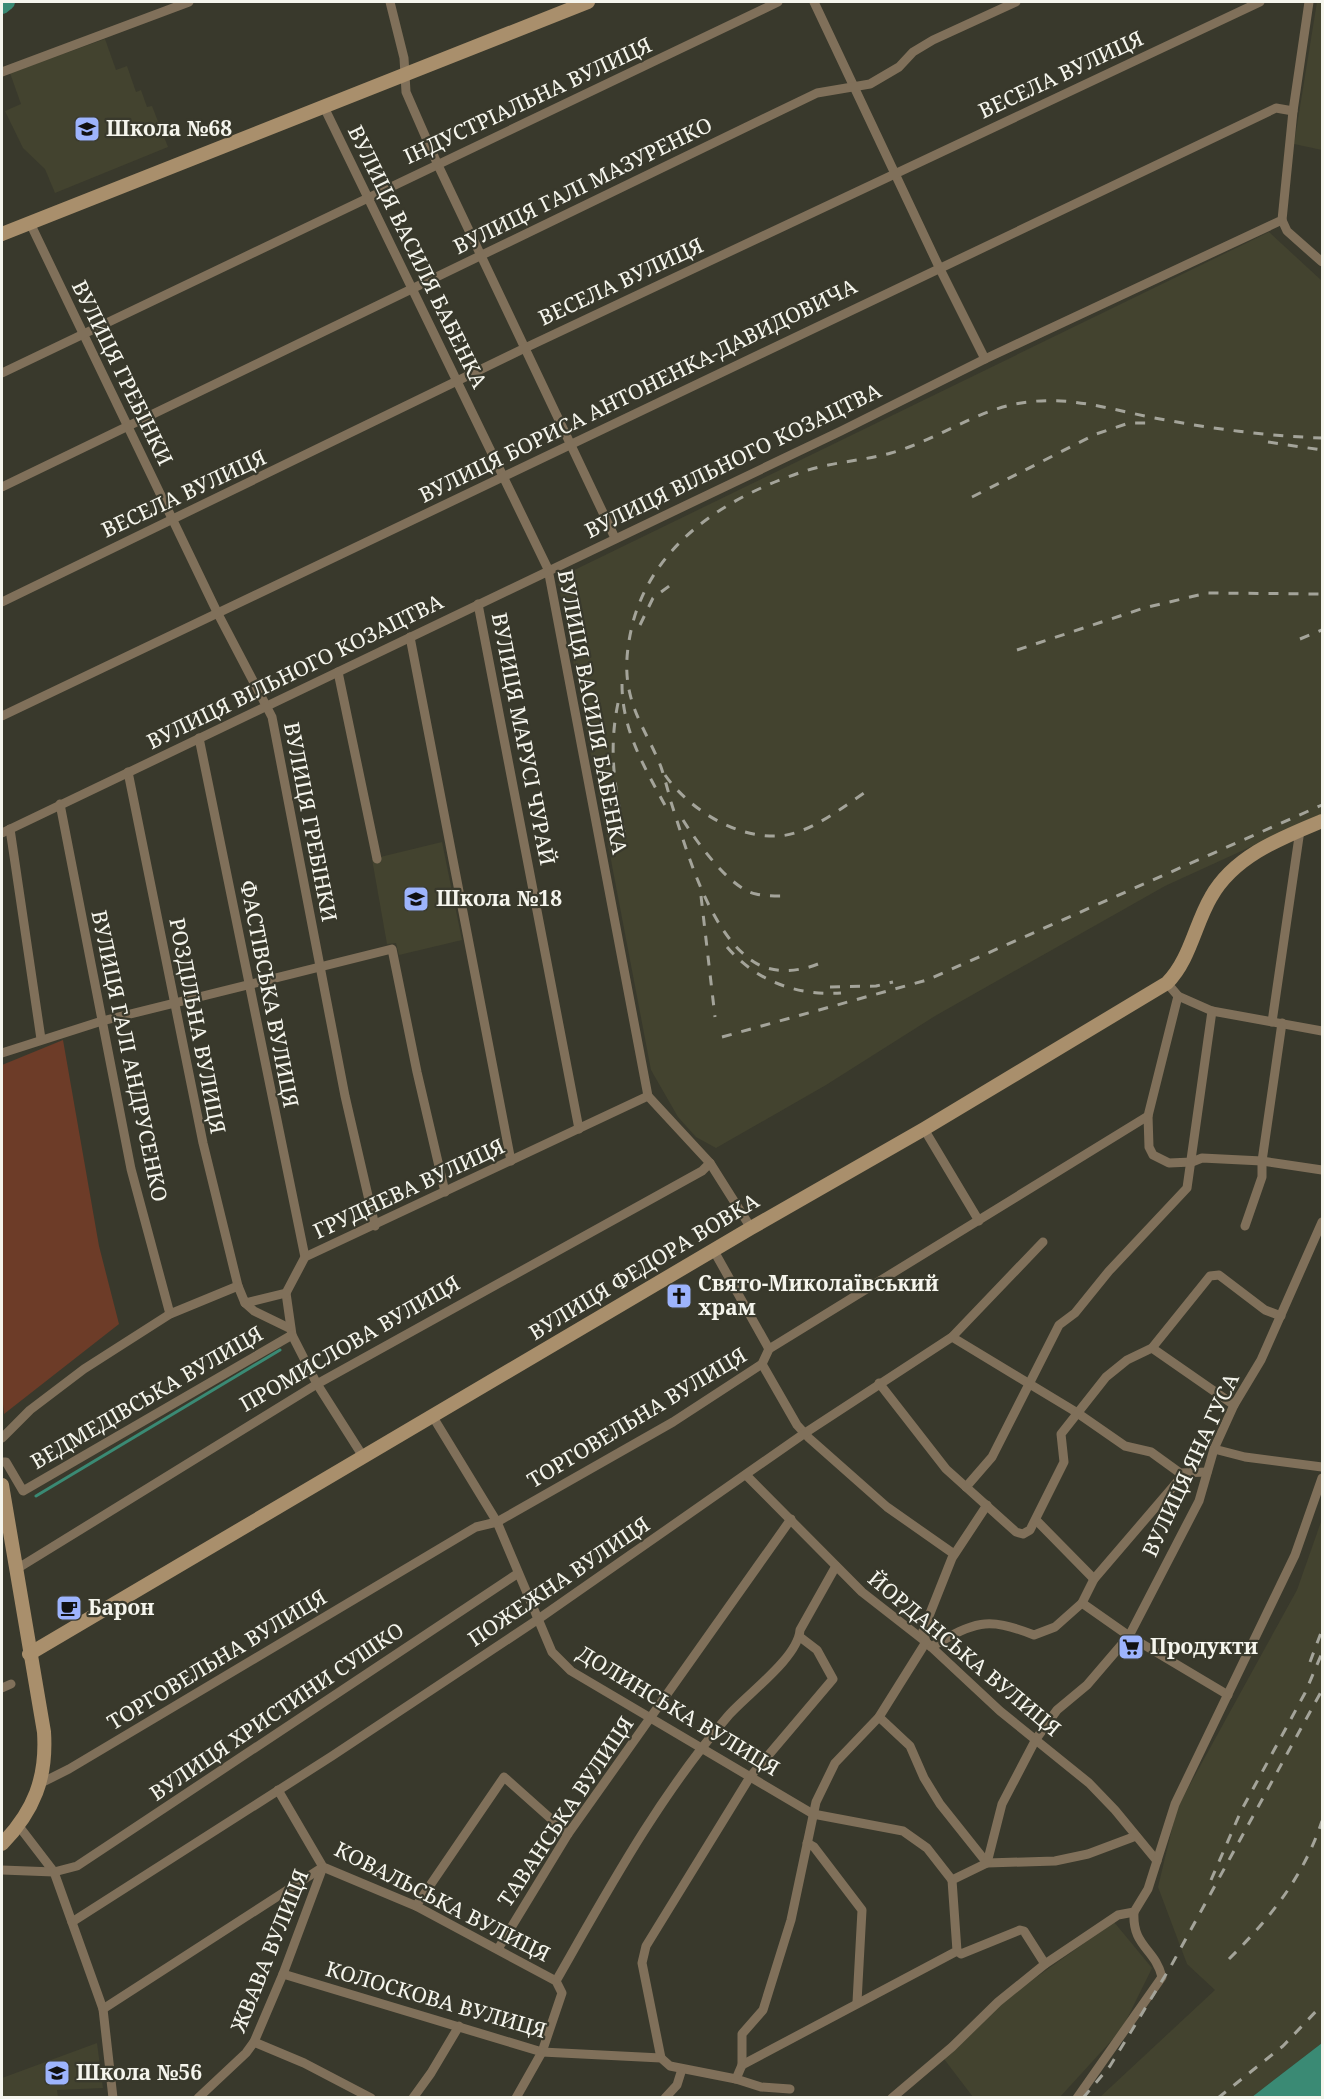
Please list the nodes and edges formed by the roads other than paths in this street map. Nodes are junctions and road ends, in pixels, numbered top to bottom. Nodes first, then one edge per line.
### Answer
1 (189, 2) edge
2 (390, 2) edge
3 (588, 2) edge
4 (778, 2) edge
5 (814, 2) edge
6 (1016, 2) edge
7 (1260, 2) edge
8 (1309, 2) edge
9 (2, 72) edge
10 (406, 73) junction
11 (854, 85) junction
12 (323, 105) junction
13 (1293, 111) junction
14 (437, 163) junction
15 (896, 173) junction
16 (368, 198) junction
17 (1282, 220) junction
18 (30, 223) junction
19 (2, 234) edge
20 (480, 255) junction
21 (1323, 262) edge
22 (939, 267) junction
23 (414, 289) junction
24 (82, 335) junction
25 (525, 348) junction
26 (985, 359) junction
27 (2, 373) edge
28 (456, 381) junction
29 (127, 427) junction
30 (570, 443) junction
31 (502, 475) junction
32 (2, 487) edge
33 (173, 519) junction
34 (615, 538) junction
35 (548, 569) junction
36 (2, 602) edge
37 (478, 604) junction
38 (217, 612) junction
39 (410, 637) junction
40 (338, 672) junction
41 (265, 706) junction
42 (2, 716) edge
43 (199, 738) junction
44 (128, 772) junction
45 (60, 804) junction
46 (1323, 821) edge
47 (1300, 830) junction
48 (6, 831) edge
49 (377, 859) dead end
50 (319, 966) junction
51 (1167, 983) junction
52 (249, 985) junction
53 (1178, 996) junction
54 (174, 1004) junction
55 (1212, 1011) junction
56 (102, 1021) junction
57 (1277, 1022) junction
58 (1323, 1031) edge
59 (41, 1039) junction
60 (2, 1053) edge
61 (648, 1096) junction
62 (1148, 1116) junction
63 (579, 1129) junction
64 (924, 1130) junction
65 (511, 1161) junction
66 (1262, 1161) junction
67 (1192, 1162) junction
68 (710, 1163) junction
69 (1323, 1170) edge
70 (446, 1192) junction
71 (979, 1221) junction
72 (1323, 1222) edge
73 (375, 1226) junction
74 (1245, 1226) dead end
75 (751, 1228) junction
76 (1043, 1242) dead end
77 (714, 1251) junction
78 (305, 1257) junction
79 (238, 1286) junction
80 (286, 1293) junction
81 (245, 1302) junction
82 (170, 1314) junction
83 (1281, 1316) junction
84 (290, 1331) junction
85 (952, 1338) junction
86 (1152, 1348) junction
87 (769, 1350) junction
88 (762, 1364) junction
89 (879, 1383) junction
90 (1029, 1383) junction
91 (317, 1384) junction
92 (1234, 1405) junction
93 (1076, 1412) junction
94 (433, 1417) junction
95 (805, 1434) junction
96 (2, 1438) edge
97 (1214, 1449) junction
98 (364, 1458) junction
99 (2, 1462) edge
100 (1323, 1467) edge
101 (1207, 1472) junction
102 (1184, 1474) junction
103 (746, 1475) junction
104 (1323, 1478) edge
105 (2, 1485) edge
106 (966, 1487) junction
107 (987, 1505) junction
108 (791, 1519) junction
109 (1036, 1520) junction
110 (497, 1522) junction
111 (954, 1554) junction
112 (837, 1566) junction
113 (15, 1570) junction
114 (517, 1574) junction
115 (1094, 1579) junction
116 (1082, 1603) junction
117 (537, 1620) junction
118 (1129, 1636) junction
119 (800, 1637) junction
120 (928, 1645) junction
121 (29, 1654) junction
122 (1228, 1695) junction
123 (650, 1718) junction
124 (879, 1718) junction
125 (1036, 1739) junction
126 (700, 1748) junction
127 (750, 1777) junction
128 (41, 1783) junction
129 (278, 1790) junction
130 (813, 1814) junction
131 (18, 1825) junction
132 (568, 1834) junction
133 (1136, 1836) junction
134 (807, 1843) junction
135 (2, 1844) edge
136 (1157, 1861) junction
137 (987, 1863) junction
138 (323, 1867) junction
139 (2, 1869) edge
140 (54, 1872) junction
141 (952, 1880) junction
142 (416, 1906) junction
143 (1134, 1912) junction
144 (72, 1922) junction
145 (498, 1949) junction
146 (957, 1951) junction
147 (1045, 1964) junction
148 (283, 1974) junction
149 (556, 1981) junction
150 (857, 2002) junction
151 (103, 2009) junction
152 (459, 2026) junction
153 (254, 2042) junction
154 (542, 2052) junction
155 (661, 2058) junction
156 (742, 2065) junction
157 (682, 2069) junction
158 (736, 2079) junction
159 (790, 2089) dead end
160 (113, 2097) edge
161 (198, 2097) edge
162 (371, 2097) edge
163 (413, 2097) edge
164 (516, 2097) edge
165 (665, 2097) edge
166 (892, 2097) edge
167 (1077, 2097) edge

1 - 9 street
2 - 10 street
3 - 10 street
4 - 14 street, ІНДУСТРІАЛЬНА ВУЛИЦЯ
5 - 11 street
6 - 11 street, ВУЛИЦЯ ГАЛІ МАЗУРЕНКО
7 - 15 street, ВЕСЕЛА ВУЛИЦЯ
8 - 13 street
10 - 12 street
10 - 14 street
11 - 15 street
11 - 20 street, ВУЛИЦЯ ГАЛІ МАЗУРЕНКО
12 - 16 street, ВУЛИЦЯ ВАСИЛЯ БАБЕНКА
12 - 18 street
13 - 17 street
13 - 22 street, ВУЛИЦЯ БОРИСА АНТОНЕНКА-ДАВИДОВИЧА
14 - 16 street, ІНДУСТРІАЛЬНА ВУЛИЦЯ
14 - 20 street
15 - 22 street
15 - 25 street, ВЕСЕЛА ВУЛИЦЯ
16 - 23 street, ВУЛИЦЯ ВАСИЛЯ БАБЕНКА
16 - 24 street, ІНДУСТРІАЛЬНА ВУЛИЦЯ
17 - 21 street
17 - 26 street, ВУЛИЦЯ ВІЛЬНОГО КОЗАЦТВА
18 - 19 street
18 - 24 street, ВУЛИЦЯ ГРЕБІНКИ
20 - 23 street, ВУЛИЦЯ ГАЛІ МАЗУРЕНКО
20 - 25 street
22 - 26 street
22 - 30 street, ВУЛИЦЯ БОРИСА АНТОНЕНКА-ДАВИДОВИЧА
23 - 28 street, ВУЛИЦЯ ВАСИЛЯ БАБЕНКА
23 - 29 street, ВУЛИЦЯ ГАЛІ МАЗУРЕНКО
24 - 27 street, ІНДУСТРІАЛЬНА ВУЛИЦЯ
24 - 29 street, ВУЛИЦЯ ГРЕБІНКИ
25 - 28 street, ВЕСЕЛА ВУЛИЦЯ
25 - 30 street
26 - 34 street, ВУЛИЦЯ ВІЛЬНОГО КОЗАЦТВА
28 - 31 street, ВУЛИЦЯ ВАСИЛЯ БАБЕНКА
28 - 33 street, ВЕСЕЛА ВУЛИЦЯ
29 - 32 street, ВУЛИЦЯ ГАЛІ МАЗУРЕНКО
29 - 33 street, ВУЛИЦЯ ГРЕБІНКИ
30 - 31 street, ВУЛИЦЯ БОРИСА АНТОНЕНКА-ДАВИДОВИЧА
30 - 34 street
31 - 35 street, ВУЛИЦЯ ВАСИЛЯ БАБЕНКА
31 - 38 street, ВУЛИЦЯ БОРИСА АНТОНЕНКА-ДАВИДОВИЧА
33 - 36 street, ВЕСЕЛА ВУЛИЦЯ
33 - 38 street, ВУЛИЦЯ ГРЕБІНКИ
34 - 35 street, ВУЛИЦЯ ВІЛЬНОГО КОЗАЦТВА
35 - 37 street, ВУЛИЦЯ ВІЛЬНОГО КОЗАЦТВА
35 - 61 street, ВУЛИЦЯ ВАСИЛЯ БАБЕНКА
37 - 39 street, ВУЛИЦЯ ВІЛЬНОГО КОЗАЦТВА
37 - 63 street, ВУЛИЦЯ МАРУСІ ЧУРАЙ
38 - 41 street, ВУЛИЦЯ ГРЕБІНКИ
38 - 42 street, ВУЛИЦЯ БОРИСА АНТОНЕНКА-ДАВИДОВИЧА
39 - 40 street, ВУЛИЦЯ ВІЛЬНОГО КОЗАЦТВА
39 - 65 street
40 - 41 street, ВУЛИЦЯ ВІЛЬНОГО КОЗАЦТВА
40 - 49 street
41 - 43 street, ВУЛИЦЯ ВІЛЬНОГО КОЗАЦТВА
41 - 50 street, ВУЛИЦЯ ГРЕБІНКИ
43 - 44 street, ВУЛИЦЯ ВІЛЬНОГО КОЗАЦТВА
43 - 52 street, ФАСТІВСЬКА ВУЛИЦЯ
44 - 45 street, ВУЛИЦЯ ВІЛЬНОГО КОЗАЦТВА
44 - 54 street, РОЗДІЛЬНА ВУЛИЦЯ
45 - 48 street, ВУЛИЦЯ ВІЛЬНОГО КОЗАЦТВА
45 - 56 street, ВУЛИЦЯ ГАЛІ АНДРУСЕНКО
46 - 47 street
47 - 51 street, ВУЛИЦЯ ФЕДОРА ВОВКА
47 - 57 street
48 - 59 street
50 - 52 street
50 - 70 street
50 - 73 street, ВУЛИЦЯ ГРЕБІНКИ
51 - 53 street
51 - 64 street, ВУЛИЦЯ ФЕДОРА ВОВКА
52 - 54 street
52 - 78 street, ФАСТІВСЬКА ВУЛИЦЯ
53 - 55 street
53 - 62 street
54 - 56 street
54 - 79 street, РОЗДІЛЬНА ВУЛИЦЯ
55 - 57 street
55 - 67 street
56 - 59 street
56 - 82 street, ВУЛИЦЯ ГАЛІ АНДРУСЕНКО
57 - 58 street
57 - 66 street
59 - 60 street
61 - 63 street, ГРУДНЕВА ВУЛИЦЯ
61 - 68 street
62 - 67 street
62 - 71 street, ТОРГОВЕЛЬНА ВУЛИЦЯ
63 - 65 street, ГРУДНЕВА ВУЛИЦЯ
64 - 71 street
64 - 75 street, ВУЛИЦЯ ФЕДОРА ВОВКА
65 - 70 street, ГРУДНЕВА ВУЛИЦЯ
66 - 67 street
66 - 69 street
66 - 74 street
67 - 90 street
68 - 75 street
68 - 91 street, ПРОМИСЛОВА ВУЛИЦЯ
70 - 73 street, ГРУДНЕВА ВУЛИЦЯ
71 - 87 street, ТОРГОВЕЛЬНА ВУЛИЦЯ
72 - 83 street, ВУЛИЦЯ ЯНА ГУСА
73 - 78 street, ГРУДНЕВА ВУЛИЦЯ
75 - 77 street, ВУЛИЦЯ ФЕДОРА ВОВКА
76 - 85 street, ПОЖЕЖНА ВУЛИЦЯ
77 - 87 street
77 - 94 street, ВУЛИЦЯ ФЕДОРА ВОВКА
78 - 80 street, ГРУДНЕВА ВУЛИЦЯ
79 - 81 street
79 - 82 street
80 - 81 street
80 - 84 street
81 - 84 street
82 - 96 street
83 - 86 street
83 - 92 street, ВУЛИЦЯ ЯНА ГУСА
84 - 91 street
84 - 99 street, ВЕДМЕДІВСЬКА ВУЛИЦЯ
85 - 89 street, ПОЖЕЖНА ВУЛИЦЯ
85 - 90 street
86 - 92 street
86 - 93 street
87 - 88 street, ТОРГОВЕЛЬНА ВУЛИЦЯ
88 - 95 street
88 - 110 street, ТОРГОВЕЛЬНА ВУЛИЦЯ
89 - 95 street, ПОЖЕЖНА ВУЛИЦЯ
89 - 106 street
90 - 93 street
90 - 106 street
91 - 98 street
91 - 113 street, ПРОМИСЛОВА ВУЛИЦЯ
92 - 97 street, ВУЛИЦЯ ЯНА ГУСА
93 - 102 street
93 - 109 street
94 - 98 street, ВУЛИЦЯ ФЕДОРА ВОВКА
94 - 110 street, ДОЛИНСЬКА ВУЛИЦЯ
95 - 103 street, ПОЖЕЖНА ВУЛИЦЯ
95 - 111 street
97 - 100 street
97 - 101 street, ВУЛИЦЯ ЯНА ГУСА
98 - 121 street, ВУЛИЦЯ ФЕДОРА ВОВКА
101 - 102 street
101 - 118 street, ВУЛИЦЯ ЯНА ГУСА
102 - 115 street
103 - 108 street, ЙОРДАНСЬКА ВУЛИЦЯ
103 - 117 street, ПОЖЕЖНА ВУЛИЦЯ
104 - 122 street
105 - 113 street
106 - 107 street
107 - 109 street
107 - 111 street
108 - 112 street, ЙОРДАНСЬКА ВУЛИЦЯ
108 - 123 street, ТАВАНСЬКА ВУЛИЦЯ
109 - 115 street
110 - 114 street, ДОЛИНСЬКА ВУЛИЦЯ
110 - 128 street, ТОРГОВЕЛЬНА ВУЛИЦЯ
111 - 120 street
112 - 119 street
112 - 120 street, ЙОРДАНСЬКА ВУЛИЦЯ
113 - 121 street
114 - 117 street, ДОЛИНСЬКА ВУЛИЦЯ
114 - 140 street, ВУЛИЦЯ ХРИСТИНИ СУШКО
115 - 116 street
116 - 118 street
116 - 120 street
117 - 123 street, ДОЛИНСЬКА ВУЛИЦЯ
117 - 129 street, ПОЖЕЖНА ВУЛИЦЯ
118 - 122 street
118 - 125 street, ВУЛИЦЯ ЯНА ГУСА
119 - 126 street
119 - 127 street
120 - 124 street
120 - 125 street, ЙОРДАНСЬКА ВУЛИЦЯ
121 - 128 street
122 - 136 street
123 - 126 street, ДОЛИНСЬКА ВУЛИЦЯ
123 - 132 street, ТАВАНСЬКА ВУЛИЦЯ
124 - 130 street
124 - 137 street
125 - 133 street, ЙОРДАНСЬКА ВУЛИЦЯ
125 - 137 street, ВУЛИЦЯ ЯНА ГУСА
126 - 127 street, ДОЛИНСЬКА ВУЛИЦЯ
126 - 149 street
127 - 130 street, ДОЛИНСЬКА ВУЛИЦЯ
127 - 155 street
128 - 131 street
129 - 138 street, КОВАЛЬСЬКА ВУЛИЦЯ
129 - 144 street, ПОЖЕЖНА ВУЛИЦЯ
130 - 134 street
130 - 141 street, ДОЛИНСЬКА ВУЛИЦЯ
131 - 135 street
131 - 140 street
132 - 142 street
132 - 145 street, ТАВАНСЬКА ВУЛИЦЯ
133 - 136 street, ЙОРДАНСЬКА ВУЛИЦЯ
133 - 137 street
134 - 150 street
134 - 156 street
136 - 143 street
137 - 141 street
138 - 142 street, КОВАЛЬСЬКА ВУЛИЦЯ
138 - 148 street, ЖВАВА ВУЛИЦЯ
138 - 151 street
139 - 140 street, ВУЛИЦЯ ХРИСТИНИ СУШКО
140 - 144 street
141 - 146 street
142 - 145 street, КОВАЛЬСЬКА ВУЛИЦЯ
143 - 147 street
143 - 167 street
144 - 151 street
145 - 149 street, КОВАЛЬСЬКА ВУЛИЦЯ
146 - 147 street
146 - 150 street
147 - 166 street
148 - 152 street, КОЛОСКОВА ВУЛИЦЯ
148 - 153 street, ЖВАВА ВУЛИЦЯ
149 - 154 street
150 - 156 street
151 - 160 street
152 - 154 street, КОЛОСКОВА ВУЛИЦЯ
152 - 163 street
153 - 161 street, ЖВАВА ВУЛИЦЯ
153 - 162 street
154 - 155 street, КОЛОСКОВА ВУЛИЦЯ
154 - 164 street
155 - 157 street, КОЛОСКОВА ВУЛИЦЯ
156 - 158 street
157 - 158 street, КОЛОСКОВА ВУЛИЦЯ
157 - 165 street
158 - 159 street, КОЛОСКОВА ВУЛИЦЯ

